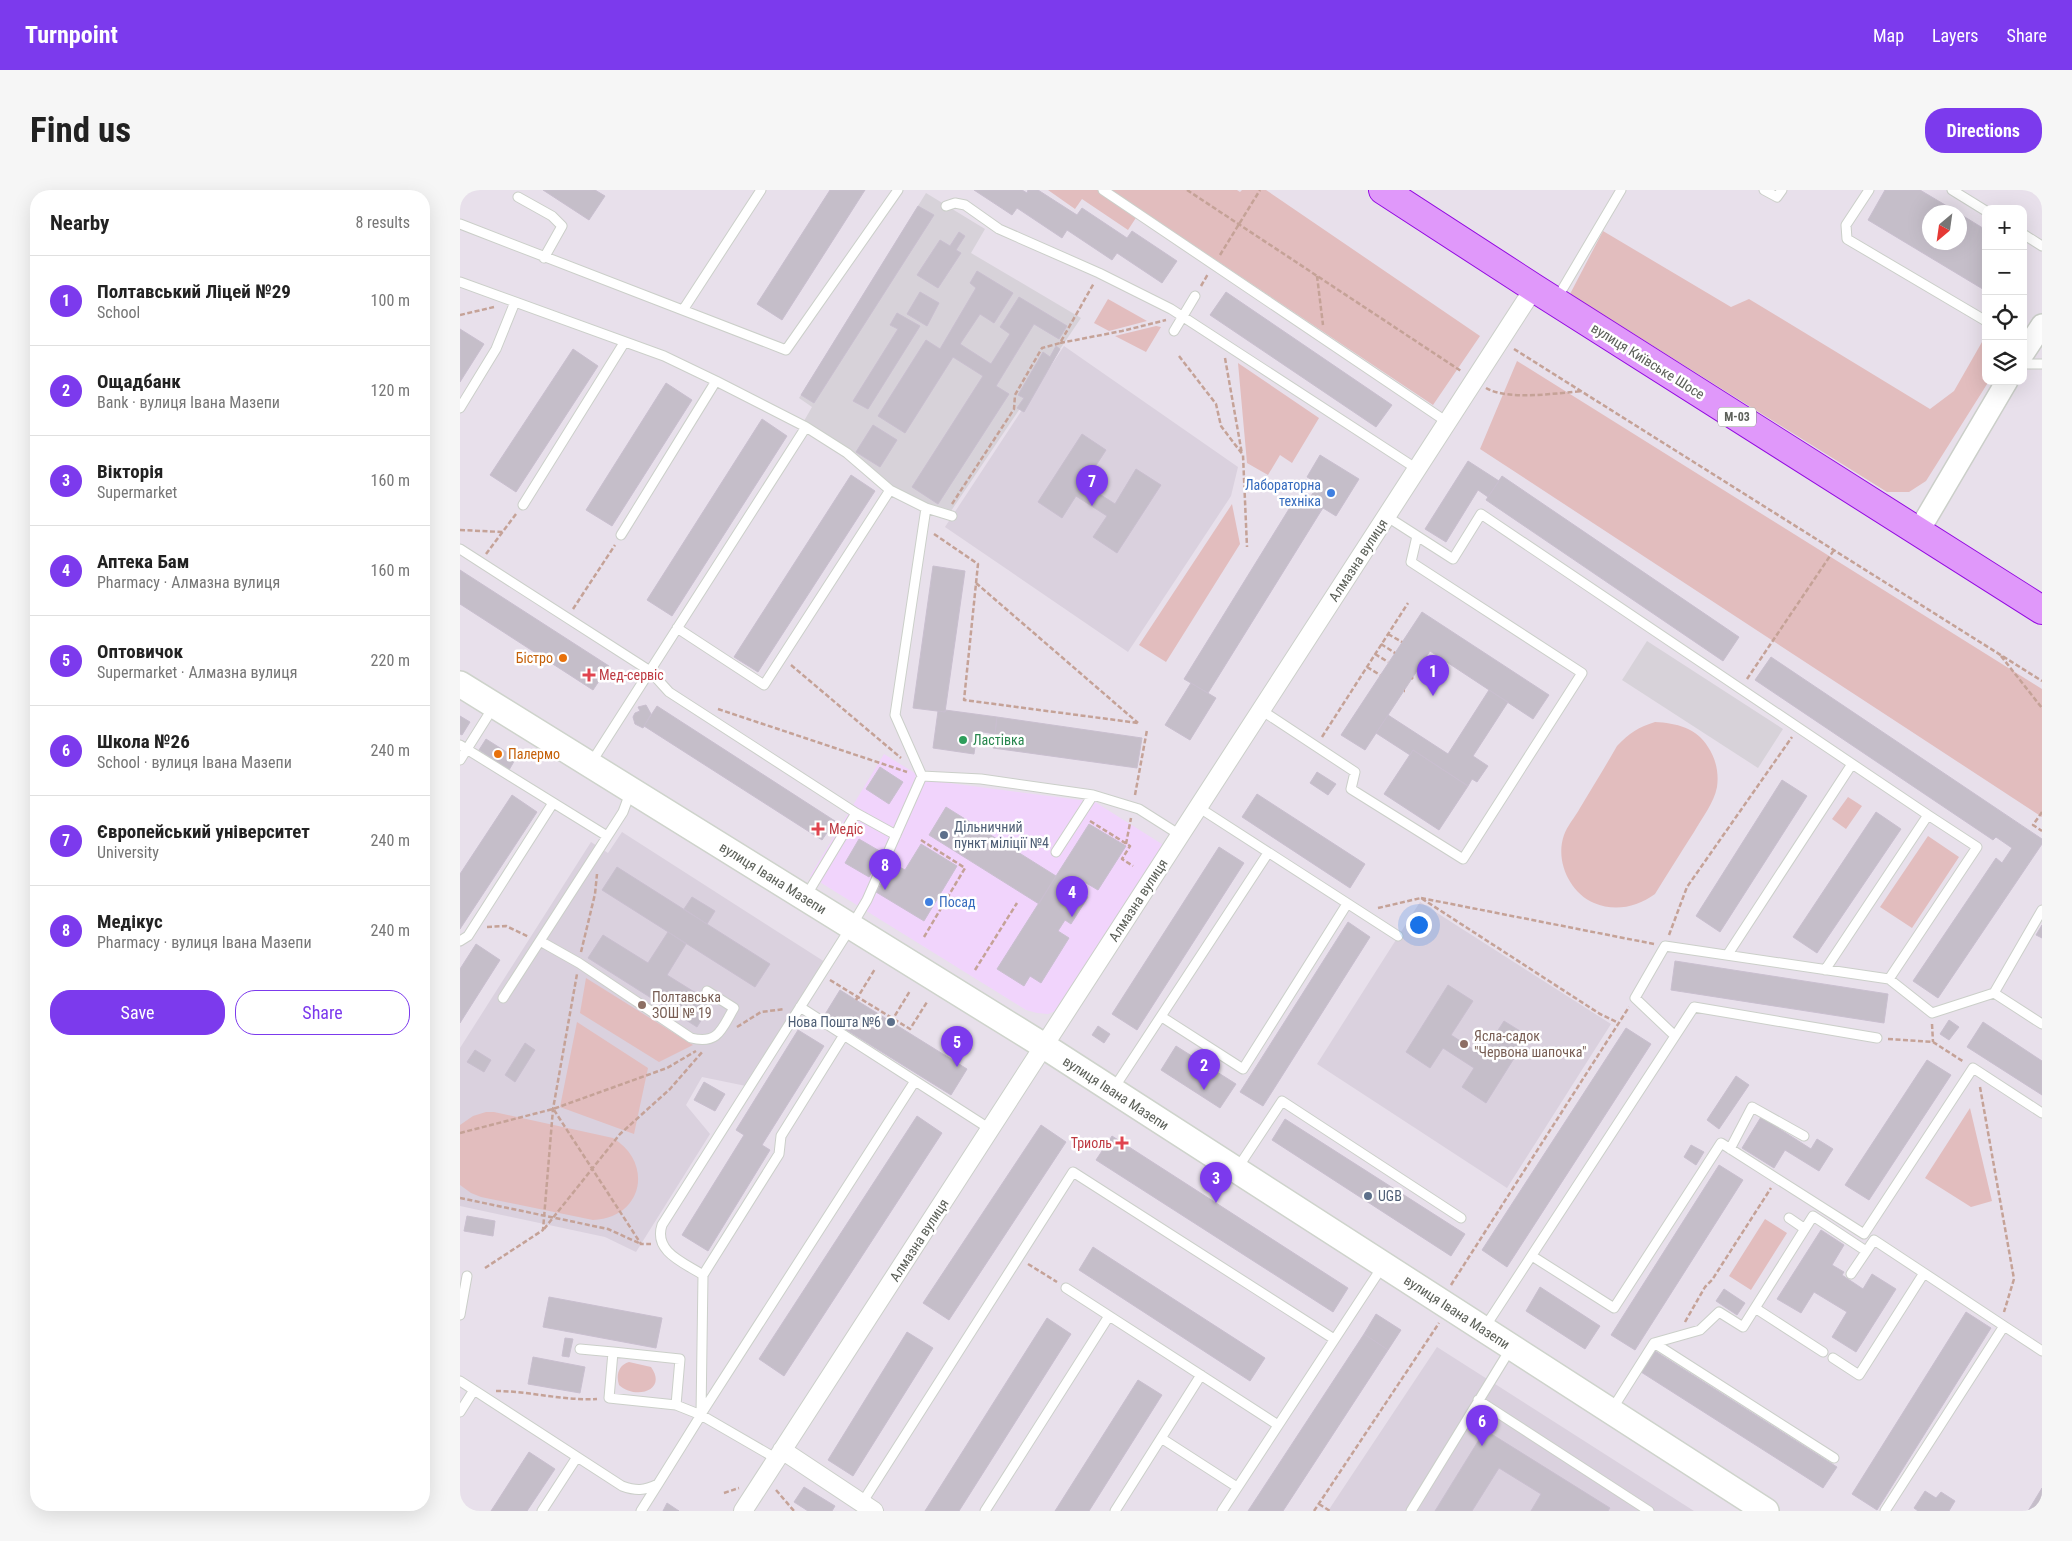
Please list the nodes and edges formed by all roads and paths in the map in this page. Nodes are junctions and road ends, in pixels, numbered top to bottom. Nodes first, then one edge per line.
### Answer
1 (761, 190) edge
2 (898, 190) edge
3 (1103, 190) edge
4 (1187, 190) edge
5 (1260, 190) edge
6 (1383, 190) edge
7 (1621, 190) edge
8 (1764, 190) edge
9 (1782, 190) edge
10 (1870, 190) edge
11 (1952, 190) edge
12 (518, 197) dead end
13 (946, 206) dead end
14 (1982, 209) edge
15 (460, 224) edge
16 (1239, 225) junction
17 (2027, 237) edge
18 (2042, 246) edge
19 (544, 258) junction
20 (1214, 265) junction
21 (1099, 273) junction
22 (1317, 276) junction
23 (460, 282) edge
24 (1544, 295) junction
25 (1195, 296) joint
26 (515, 302) junction
27 (682, 310) junction
28 (460, 315) edge
29 (1182, 316) junction
30 (1982, 319) edge
31 (2042, 325) edge
32 (1174, 331) dead end
33 (1324, 339) junction
34 (1221, 340) junction
35 (1500, 340) junction
36 (624, 343) junction
37 (1060, 343) junction
38 (2027, 349) edge
39 (2027, 353) edge
40 (1179, 356) dead end
41 (2042, 364) edge
42 (1474, 380) junction
43 (716, 381) junction
44 (2005, 385) edge
45 (1582, 391) junction
46 (1493, 392) dead end
47 (460, 408) edge
48 (1447, 422) junction
49 (806, 427) junction
50 (1242, 455) junction
51 (1417, 469) junction
52 (890, 490) junction
53 (523, 505) joint
54 (926, 508) junction
55 (949, 515) joint
56 (1386, 516) junction
57 (923, 527) junction
58 (460, 530) edge
59 (503, 532) junction
60 (1918, 532) junction
61 (621, 535) joint
62 (1417, 536) junction
63 (1247, 547) dead end
64 (460, 549) edge
65 (1834, 550) junction
66 (480, 562) junction
67 (976, 583) junction
68 (1408, 603) dead end
69 (2042, 610) edge
70 (567, 618) junction
71 (677, 628) junction
72 (1388, 634) junction
73 (1402, 642) dead end
74 (1381, 644) junction
75 (1997, 652) junction
76 (1395, 653) dead end
77 (1375, 654) junction
78 (780, 660) junction
79 (1388, 662) dead end
80 (1367, 667) junction
81 (650, 671) junction
82 (1380, 676) dead end
83 (2042, 681) edge
84 (460, 684) edge
85 (1741, 689) junction
86 (494, 706) junction
87 (715, 708) dead end
88 (2042, 708) edge
89 (1261, 710) junction
90 (1798, 727) junction
91 (1147, 730) dead end
92 (1316, 746) junction
93 (463, 747) edge
94 (460, 760) edge
95 (1852, 764) junction
96 (590, 765) junction
97 (922, 776) junction
98 (631, 790) junction
99 (1093, 795) junction
100 (553, 803) junction
101 (1133, 807) junction
102 (1198, 807) junction
103 (2042, 812) edge
104 (856, 814) junction
105 (1080, 815) junction
106 (1928, 815) junction
107 (2042, 831) edge
108 (896, 835) junction
109 (607, 836) junction
110 (1180, 836) junction
111 (921, 840) dead end
112 (1126, 844) junction
113 (600, 848) junction
114 (1056, 852) dead end
115 (1268, 853) junction
116 (1133, 866) dead end
117 (805, 898) junction
118 (1421, 898) junction
119 (1017, 902) dead end
120 (1347, 904) junction
121 (2042, 910) edge
122 (1361, 913) junction
123 (852, 927) junction
124 (473, 928) junction
125 (1398, 936) dead end
126 (924, 937) dead end
127 (460, 941) edge
128 (540, 941) junction
129 (1665, 946) junction
130 (1728, 954) junction
131 (579, 963) junction
132 (874, 970) dead end
133 (975, 970) dead end
134 (1825, 970) junction
135 (821, 975) junction
136 (1889, 979) junction
137 (708, 991) dead end
138 (910, 991) dead end
139 (1994, 993) junction
140 (503, 998) dead end
141 (1635, 998) junction
142 (857, 999) junction
143 (927, 1002) dead end
144 (800, 1007) junction
145 (1932, 1013) junction
146 (1162, 1016) junction
147 (892, 1020) junction
148 (1619, 1023) junction
149 (2042, 1024) edge
150 (736, 1027) dead end
151 (844, 1035) junction
152 (1675, 1036) junction
153 (1877, 1038) joint
154 (1933, 1042) junction
155 (1044, 1046) junction
156 (1973, 1068) junction
157 (915, 1081) junction
158 (1113, 1091) junction
159 (554, 1109) junction
160 (2042, 1113) edge
161 (990, 1130) junction
162 (460, 1133) edge
163 (1804, 1136) dead end
164 (1730, 1149) junction
165 (592, 1169) junction
166 (1236, 1170) junction
167 (1778, 1179) junction
168 (460, 1198) edge
169 (545, 1216) junction
170 (553, 1218) junction
171 (1461, 1218) dead end
172 (1788, 1218) dead end
173 (1805, 1229) junction
174 (543, 1230) junction
175 (1864, 1234) junction
176 (1874, 1240) junction
177 (641, 1244) junction
178 (661, 1244) junction
179 (1866, 1251) junction
180 (1532, 1256) junction
181 (1018, 1258) junction
182 (1383, 1264) junction
183 (486, 1268) dead end
184 (1851, 1274) dead end
185 (1924, 1274) junction
186 (703, 1275) junction
187 (467, 1276) dead end
188 (1066, 1288) joint
189 (1445, 1304) junction
190 (1756, 1308) junction
191 (460, 1315) edge
192 (1109, 1316) junction
193 (2003, 1325) junction
194 (1483, 1329) junction
195 (1677, 1336) junction
196 (1334, 1339) junction
197 (1654, 1343) junction
198 (1512, 1347) junction
199 (580, 1349) dead end
200 (2042, 1350) edge
201 (613, 1352) junction
202 (1823, 1352) dead end
203 (1833, 1358) dead end
204 (1201, 1375) junction
205 (460, 1381) edge
206 (474, 1390) junction
207 (609, 1398) junction
208 (1478, 1400) junction
209 (676, 1405) junction
210 (1611, 1411) junction
211 (460, 1412) edge
212 (700, 1414) junction
213 (1278, 1425) junction
214 (1161, 1438) junction
215 (780, 1455) junction
216 (577, 1457) junction
217 (1834, 1458) dead end
218 (658, 1484) junction
219 (771, 1486) dead end
220 (741, 1487) dead end
221 (1237, 1487) junction
222 (724, 1492) dead end
223 (1319, 1504) junction
224 (868, 1507) edge
225 (542, 1511) edge
226 (641, 1511) edge
227 (743, 1511) edge
228 (794, 1511) edge
229 (985, 1511) edge
230 (1115, 1511) edge
231 (1222, 1511) edge
232 (1314, 1511) edge
233 (1330, 1511) edge
234 (1411, 1511) edge
235 (1650, 1511) edge
236 (1766, 1511) edge
237 (1885, 1511) edge

1 - 27 lane
2 - 27 lane
3 - 20 lane
4 - 16 path
5 - 16 path
6 - 24 highway, вулиця Київське Шосе / М-03
7 - 24 lane
8 - 9 lane
10 - 30 lane
11 - 14 lane
12 - 19 lane
13 - 21 lane
15 - 19 lane
16 - 20 path
16 - 22 path
17 - 18 lane
19 - 27 lane
20 - 25 path
20 - 33 lane
21 - 29 lane
21 - 37 path
22 - 33 path
22 - 42 path
23 - 26 lane
24 - 35 street, Алмазна вулиця
24 - 60 highway, вулиця Київське Шосе / М-03
25 - 29 lane
26 - 28 path
26 - 36 lane
26 - 47 lane
29 - 32 lane
29 - 34 lane
29 - 37 path
31 - 38 street
33 - 48 lane
34 - 50 path
34 - 51 lane
35 - 42 street, Алмазна вулиця
35 - 45 path
36 - 43 lane
36 - 53 lane
37 - 55 path
39 - 41 lane
40 - 50 path
42 - 48 street, Алмазна вулиця
43 - 49 lane
43 - 61 lane
44 - 60 street
45 - 46 path
45 - 65 path
48 - 51 street, Алмазна вулиця
49 - 52 lane
49 - 71 lane
50 - 63 path
51 - 56 street, Алмазна вулиця
52 - 54 lane
52 - 78 lane
53 - 59 path
54 - 55 lane
54 - 57 lane
56 - 62 lane
56 - 89 street, Алмазна вулиця
57 - 67 path
57 - 97 lane
58 - 59 path
59 - 66 path
60 - 69 highway, вулиця Київське Шосе / М-03
61 - 70 path
62 - 85 lane
62 - 92 lane
64 - 66 lane
65 - 75 path
65 - 85 path
66 - 70 lane
67 - 67 path
68 - 72 path
70 - 81 lane
71 - 78 lane
71 - 81 lane
72 - 73 path
72 - 74 path
74 - 76 path
74 - 77 path
75 - 83 path
75 - 88 path
77 - 79 path
77 - 80 path
78 - 97 path
80 - 82 path
80 - 92 path
81 - 96 lane
81 - 104 lane
84 - 86 main road, вулиця Івана Мазепи
85 - 90 lane
86 - 93 lane
86 - 96 main road, вулиця Івана Мазепи
87 - 97 path
89 - 92 lane
89 - 102 street, Алмазна вулиця
90 - 95 lane
90 - 129 path
91 - 101 path
93 - 94 lane
93 - 100 lane
95 - 106 lane
95 - 130 lane
96 - 98 main road, вулиця Івана Мазепи
97 - 99 lane
97 - 108 lane
98 - 109 lane
98 - 117 main road, вулиця Івана Мазепи
99 - 101 lane
99 - 105 lane
100 - 109 lane
100 - 124 lane
101 - 110 lane
101 - 112 path
102 - 110 street, Алмазна вулиця
102 - 115 lane
103 - 107 path
104 - 108 lane
104 - 117 lane
105 - 112 path
105 - 114 lane
106 - 134 lane
106 - 136 lane
108 - 123 lane
109 - 113 lane
110 - 155 street, Алмазна вулиця
111 - 126 path
112 - 116 path
113 - 128 lane
113 - 131 path
115 - 120 lane
115 - 146 lane
117 - 123 main road, вулиця Івана Мазепи
118 - 122 path
118 - 129 path
118 - 148 path
119 - 133 path
120 - 122 lane
120 - 146 lane
121 - 139 lane
122 - 125 lane
123 - 135 lane
123 - 155 main road, вулиця Івана Мазепи
124 - 127 lane
124 - 128 path
128 - 131 lane
128 - 140 lane
129 - 130 lane
129 - 141 lane
130 - 134 lane
131 - 137 lane
131 - 159 path
132 - 142 path
134 - 136 lane
135 - 142 path
135 - 144 lane
136 - 145 lane
138 - 147 path
139 - 145 lane
139 - 149 lane
141 - 148 path
141 - 152 lane
142 - 147 path
143 - 147 path
144 - 150 path
144 - 151 lane
144 - 178 lane
145 - 154 path
146 - 158 lane
148 - 189 path
151 - 157 lane
151 - 186 lane
152 - 153 lane
152 - 180 lane
153 - 154 path
154 - 156 path
155 - 158 main road, вулиця Івана Мазепи
155 - 161 street, Алмазна вулиця
156 - 160 lane
156 - 175 lane
156 - 193 path
157 - 161 lane
157 - 212 lane
158 - 166 main road, вулиця Івана Мазепи
159 - 162 path
159 - 165 path
159 - 165 path
159 - 169 path
161 - 215 street, Алмазна вулиця
163 - 164 lane
164 - 167 lane
164 - 180 lane
165 - 170 path
165 - 177 path
166 - 171 lane
166 - 182 main road, вулиця Івана Мазепи
167 - 175 lane
167 - 195 path
168 - 169 path
169 - 170 path
169 - 174 path
170 - 174 path
170 - 177 path
172 - 173 lane
173 - 179 lane
173 - 190 lane
174 - 183 path
175 - 176 lane
176 - 179 lane
176 - 185 lane
177 - 178 path
178 - 186 lane
179 - 184 lane
180 - 194 lane
181 - 188 path
181 - 196 lane
181 - 224 lane
182 - 189 main road, вулиця Івана Мазепи
182 - 196 lane
185 - 193 lane
185 - 203 lane
186 - 212 lane
187 - 191 lane
188 - 192 lane
189 - 194 main road, вулиця Івана Мазепи
189 - 223 path
190 - 195 lane
190 - 202 lane
192 - 204 lane
192 - 229 lane
193 - 200 lane
193 - 237 lane
194 - 198 main road, вулиця Івана Мазепи
195 - 197 lane
196 - 213 lane
197 - 210 lane
197 - 217 lane
198 - 208 lane
198 - 210 main road, вулиця Івана Мазепи
199 - 201 lane
201 - 207 lane
201 - 209 lane
204 - 213 lane
204 - 214 lane
205 - 206 lane
206 - 207 path
206 - 211 lane
206 - 216 lane
207 - 209 lane
208 - 234 lane
208 - 235 lane
209 - 212 lane
210 - 236 main road, вулиця Івана Мазепи
212 - 215 lane
212 - 218 lane
213 - 221 lane
214 - 221 lane
214 - 230 lane
215 - 224 street
215 - 227 street, Алмазна вулиця
216 - 218 lane
216 - 225 lane
218 - 226 lane
219 - 228 path
220 - 222 path
221 - 231 lane
223 - 232 path
223 - 233 path

